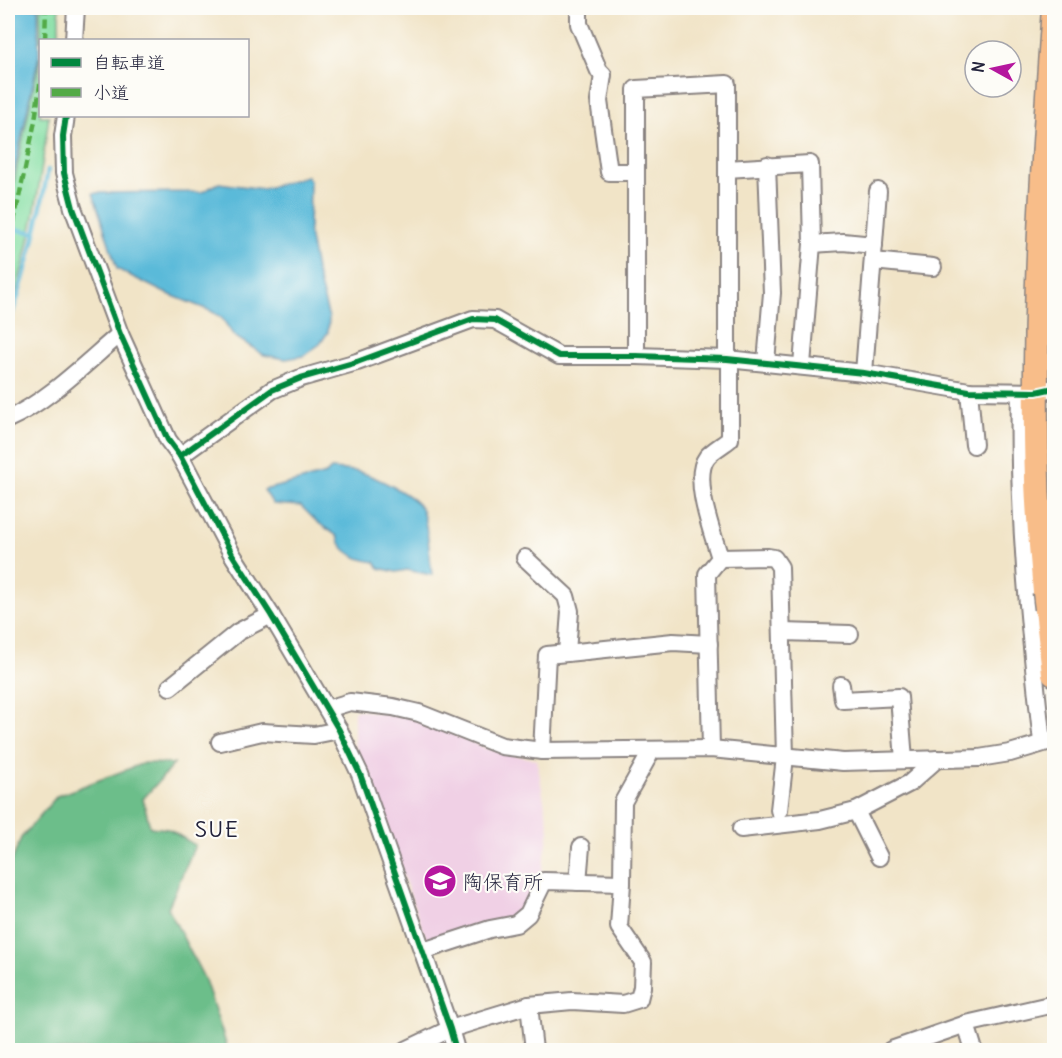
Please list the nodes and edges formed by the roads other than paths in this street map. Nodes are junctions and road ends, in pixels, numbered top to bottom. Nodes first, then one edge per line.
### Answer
1 (76, 8) edge
2 (579, 8) edge
3 (1054, 8) edge
4 (74, 39) edge
5 (66, 117) edge
6 (767, 165) junction
7 (727, 169) junction
8 (636, 172) junction
9 (878, 190) dead end
10 (812, 244) junction
11 (874, 253) junction
12 (933, 267) dead end
13 (120, 334) junction
14 (636, 356) junction
15 (728, 359) junction
16 (766, 362) junction
17 (802, 365) junction
18 (864, 373) junction
19 (969, 391) junction
20 (1037, 391) edge
21 (8, 419) edge
22 (974, 445) dead end
23 (180, 456) junction
24 (525, 558) dead end
25 (720, 558) junction
26 (1043, 601) edge
27 (271, 615) junction
28 (782, 632) junction
29 (850, 634) dead end
30 (708, 644) junction
31 (567, 653) junction
32 (1054, 674) edge
33 (841, 685) dead end
34 (170, 687) dead end
35 (327, 709) junction
36 (339, 730) junction
37 (1048, 741) edge
38 (220, 742) dead end
39 (711, 749) junction
40 (652, 750) junction
41 (542, 751) junction
42 (785, 758) junction
43 (937, 759) junction
44 (904, 760) junction
45 (779, 810) dead end
46 (856, 811) junction
47 (741, 829) dead end
48 (581, 847) dead end
49 (879, 857) dead end
50 (578, 882) junction
51 (622, 883) junction
52 (423, 951) junction
53 (1054, 1004) edge
54 (529, 1005) junction
55 (966, 1024) junction
56 (450, 1029) junction
57 (406, 1050) edge
58 (456, 1050) edge
59 (534, 1050) edge
60 (891, 1050) edge
61 (974, 1050) edge

1 - 4 street
2 - 8 street
3 - 20 highway
5 - 13 street
6 - 7 street
6 - 10 street
6 - 16 street
7 - 8 street
7 - 15 street
8 - 14 street
9 - 11 street
10 - 11 street
10 - 17 street
11 - 12 street
11 - 18 street
13 - 21 street
13 - 23 street
14 - 15 street
14 - 23 street
15 - 16 street
15 - 25 street
16 - 17 street
17 - 18 street
18 - 19 street
19 - 20 street
19 - 22 street
20 - 26 highway
23 - 27 street
24 - 31 street
25 - 28 street
25 - 30 street
26 - 32 highway
26 - 37 street
27 - 34 street
27 - 35 street
28 - 29 street
28 - 42 street
30 - 31 street
30 - 39 street
31 - 41 street
33 - 44 street
35 - 36 street
35 - 41 street
36 - 38 street
36 - 52 street
37 - 43 street
39 - 40 street
39 - 42 street
40 - 41 street
40 - 51 street
42 - 44 street
42 - 45 street
43 - 44 street
43 - 46 street
46 - 47 street
46 - 49 street
48 - 50 street
50 - 51 street
50 - 52 street
51 - 54 street
52 - 56 street
53 - 55 street
54 - 56 street
54 - 59 street
55 - 60 street
55 - 61 street
56 - 57 street
56 - 58 street

